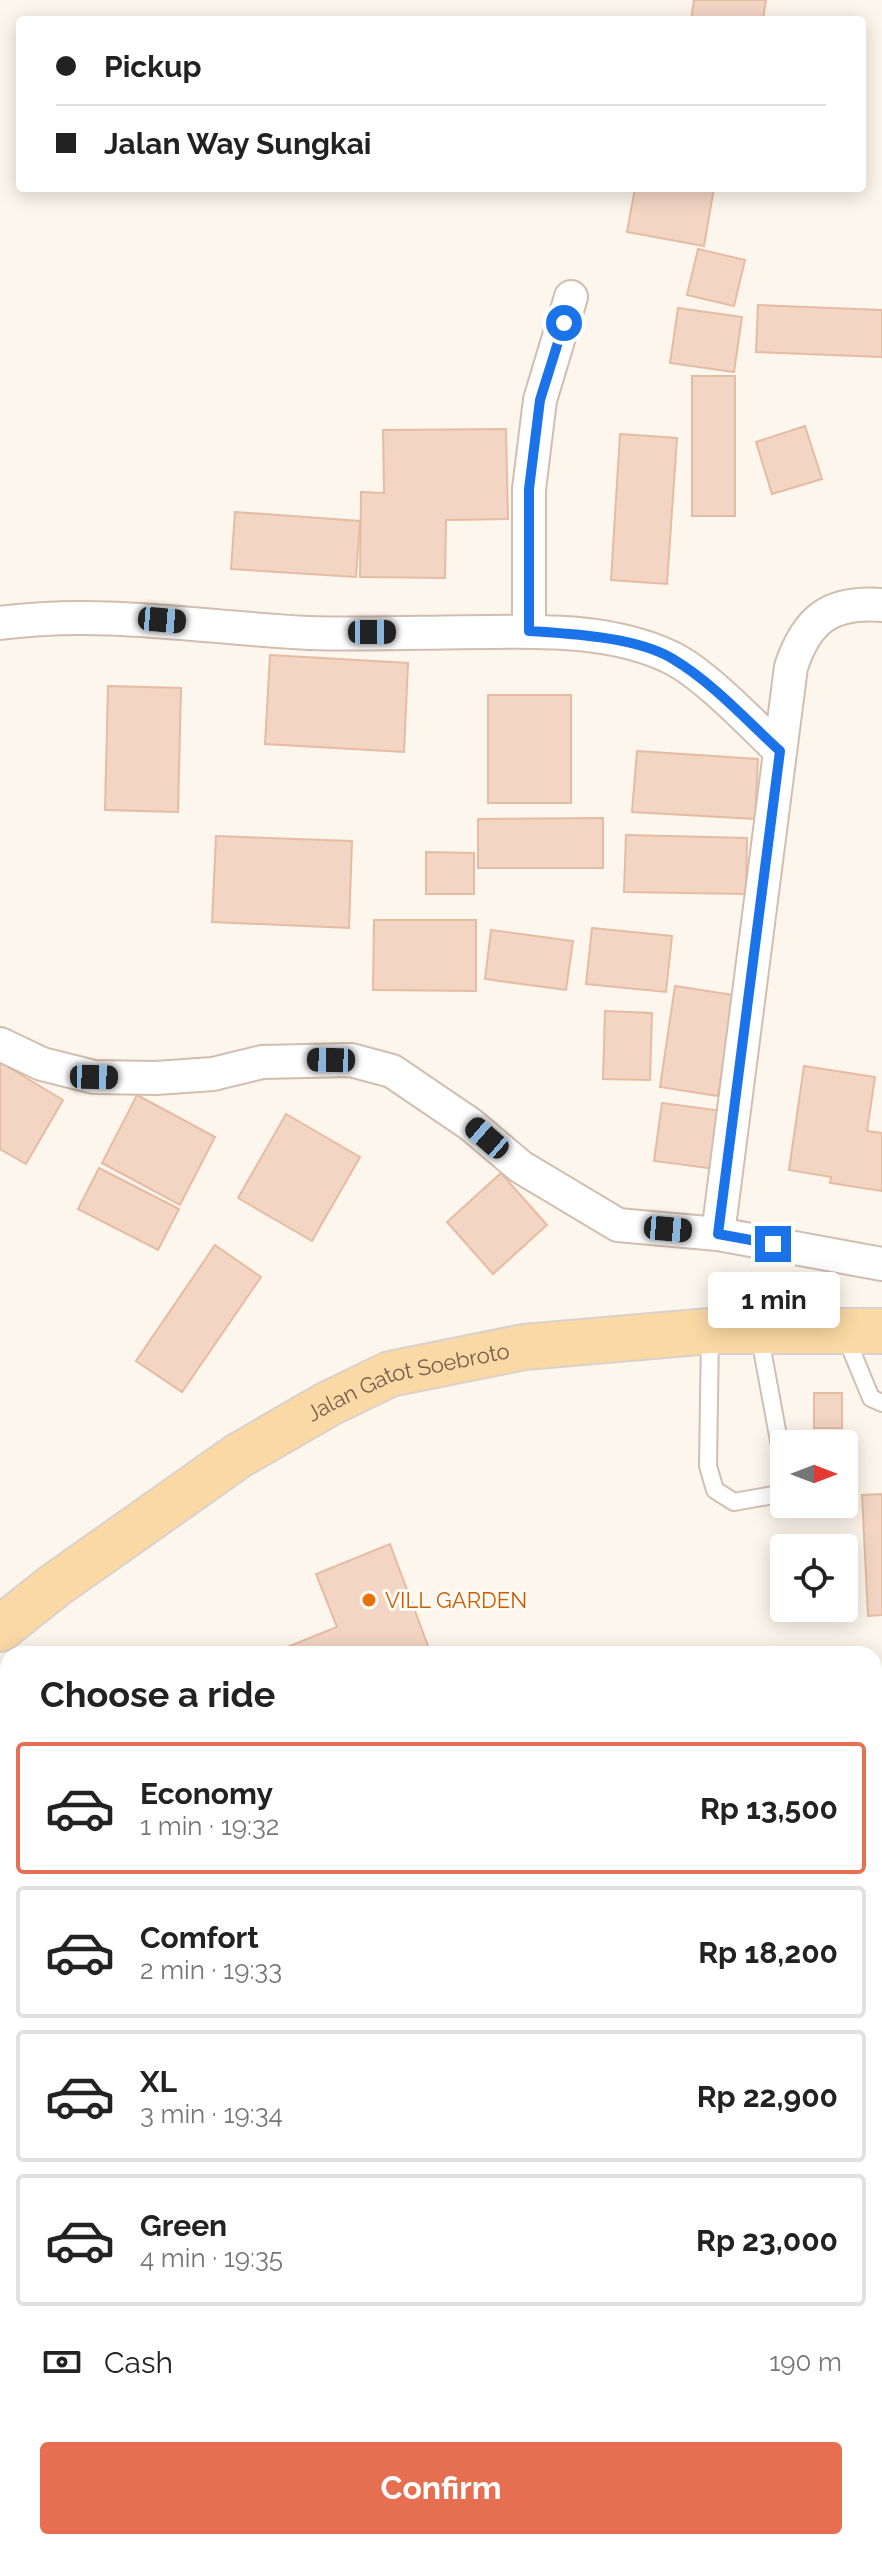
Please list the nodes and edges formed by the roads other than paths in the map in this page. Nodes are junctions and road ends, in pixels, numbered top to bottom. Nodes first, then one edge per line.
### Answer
1 (571, 297) dead end
2 (882, 605) edge
3 (0, 623) edge
4 (529, 631) junction
5 (780, 751) junction
6 (0, 1044) edge
7 (718, 1234) junction
8 (882, 1264) edge
9 (710, 1331) junction
10 (759, 1331) junction
11 (862, 1331) edge
12 (882, 1403) edge
13 (777, 1430) edge
14 (770, 1496) edge
15 (0, 1629) edge

1 - 4 street
2 - 5 street
3 - 4 street
4 - 5 street
5 - 7 street
6 - 7 street
7 - 8 street
9 - 10 main road, Jalan Gatot Soebroto
9 - 14 lane
9 - 15 main road, Jalan Gatot Soebroto
10 - 11 main road, Jalan Gatot Soebroto
10 - 13 lane
11 - 12 lane

